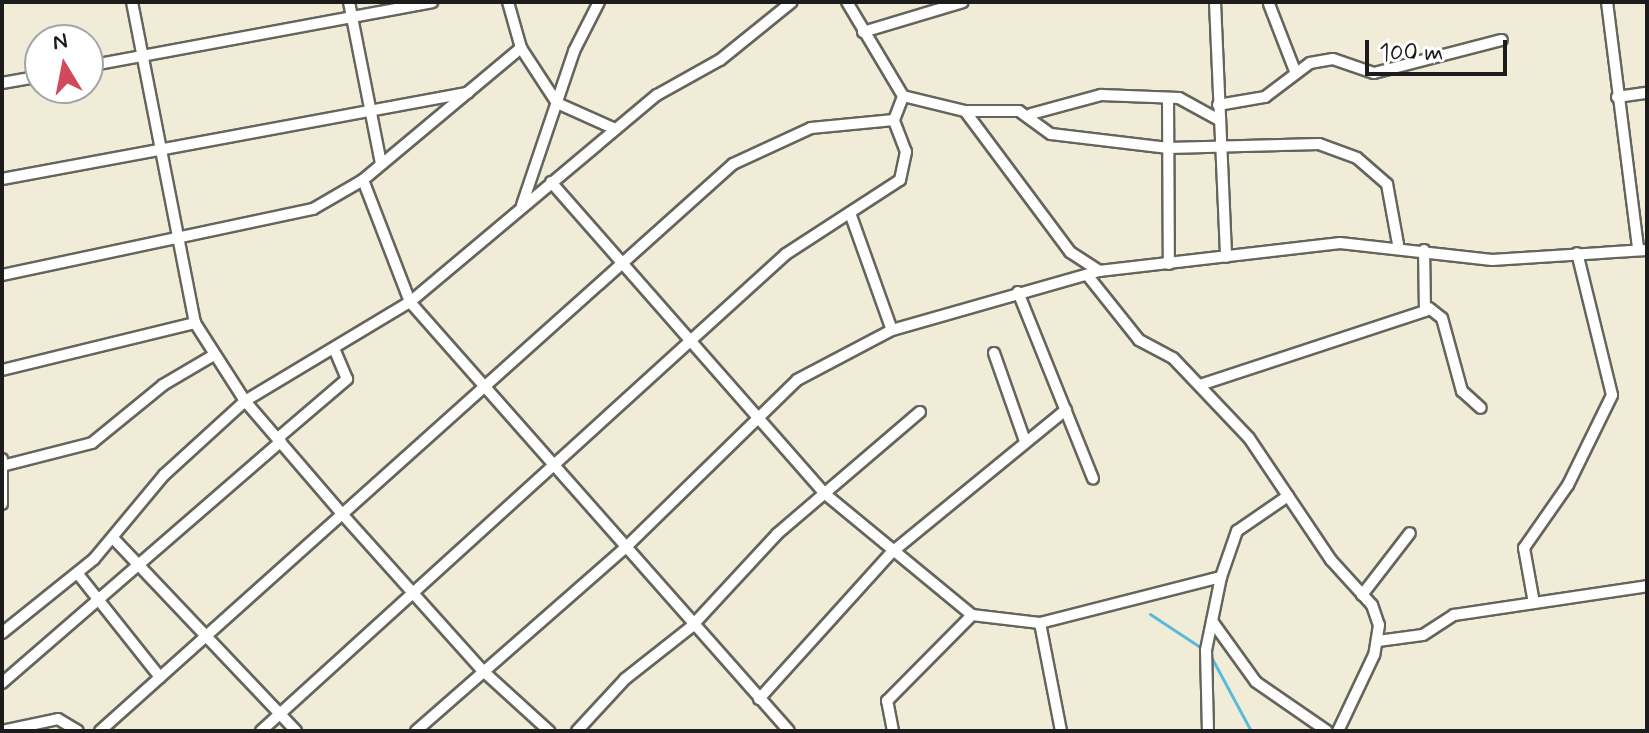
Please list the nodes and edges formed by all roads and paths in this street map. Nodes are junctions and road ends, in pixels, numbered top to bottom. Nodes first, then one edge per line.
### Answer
1 (132, 2) edge
2 (349, 2) edge
3 (432, 2) edge
4 (508, 2) edge
5 (599, 2) edge
6 (792, 2) edge
7 (847, 2) edge
8 (963, 2) edge
9 (1215, 2) edge
10 (1255, 2) edge
11 (1607, 2) edge
12 (1272, 3) edge
13 (351, 17) junction
14 (863, 32) junction
15 (1502, 40) dead end
16 (521, 48) junction
17 (143, 55) junction
18 (104, 63) edge
19 (1295, 71) junction
20 (24, 79) edge
21 (2, 83) edge
22 (469, 93) junction
23 (1647, 93) edge
24 (903, 96) junction
25 (1617, 97) junction
26 (1168, 98) junction
27 (557, 103) junction
28 (1218, 105) junction
29 (372, 109) junction
30 (965, 111) junction
31 (1031, 114) junction
32 (894, 120) junction
33 (1219, 120) junction
34 (615, 129) junction
35 (1221, 143) junction
36 (158, 147) junction
37 (1168, 148) junction
38 (381, 163) junction
39 (2, 179) edge
40 (363, 180) junction
41 (551, 182) junction
42 (521, 207) junction
43 (850, 213) junction
44 (177, 242) junction
45 (1398, 244) junction
46 (1642, 249) edge
47 (1424, 250) junction
48 (1577, 253) junction
49 (1226, 257) junction
50 (623, 262) junction
51 (1169, 264) junction
52 (1094, 273) junction
53 (2, 275) edge
54 (1018, 292) junction
55 (410, 302) junction
56 (1429, 308) junction
57 (195, 323) junction
58 (892, 330) junction
59 (693, 340) junction
60 (334, 349) junction
61 (994, 353) dead end
62 (214, 355) junction
63 (2, 370) edge
64 (1200, 385) junction
65 (486, 387) junction
66 (245, 401) junction
67 (1481, 408) dead end
68 (1066, 410) junction
69 (920, 412) dead end
70 (761, 414) junction
71 (279, 440) junction
72 (1025, 441) junction
73 (2, 464) edge
74 (557, 471) junction
75 (1093, 479) dead end
76 (824, 493) junction
77 (1288, 496) junction
78 (2, 504) edge
79 (343, 515) junction
80 (1410, 533) dead end
81 (113, 538) junction
82 (623, 550) junction
83 (891, 553) junction
84 (140, 566) junction
85 (78, 574) junction
86 (1221, 577) junction
87 (1647, 586) edge
88 (414, 594) junction
89 (1362, 595) junction
90 (98, 600) junction
91 (1534, 603) junction
92 (972, 615) junction
93 (1212, 621) junction
94 (1040, 623) junction
95 (691, 627) junction
96 (2, 633) edge
97 (202, 638) junction
98 (1378, 641) junction
99 (482, 670) junction
100 (160, 677) junction
101 (2, 683) edge
102 (759, 699) junction
103 (280, 714) junction
104 (537, 720) junction
105 (889, 730) edge
106 (2, 731) edge
107 (78, 731) edge
108 (100, 731) edge
109 (261, 731) edge
110 (296, 731) edge
111 (416, 731) edge
112 (527, 731) edge
113 (549, 731) edge
114 (577, 731) edge
115 (789, 731) edge
116 (1061, 731) edge
117 (1208, 731) edge
118 (1327, 731) edge
119 (1338, 731) edge

1 - 17 street
2 - 13 street
3 - 13 street
4 - 16 street
5 - 27 street
6 - 34 street
7 - 14 street
8 - 14 street
9 - 28 street
10 - 12 street
11 - 25 street
12 - 19 street
13 - 17 street
13 - 29 street
14 - 24 street
15 - 19 street
16 - 22 street
16 - 27 street
17 - 18 street
17 - 36 street
19 - 28 street
20 - 21 street
22 - 29 street
22 - 38 street
23 - 25 street
24 - 30 street
24 - 32 street
25 - 46 street
26 - 31 street
26 - 33 street
26 - 37 street
27 - 34 street
27 - 42 street
28 - 33 street
29 - 36 street
29 - 38 street
30 - 31 street
30 - 52 street
31 - 37 street
32 - 43 street
32 - 50 street
33 - 35 street
34 - 41 street
35 - 37 street
35 - 45 street
35 - 49 street
36 - 39 street
36 - 44 street
37 - 51 street
38 - 40 street
40 - 44 street
40 - 55 street
41 - 42 street
41 - 50 street
42 - 55 street
43 - 58 street
43 - 59 street
44 - 53 street
44 - 57 street
45 - 47 street
45 - 49 street
46 - 48 street
47 - 48 street
47 - 56 street
48 - 91 street
49 - 51 street
50 - 59 street
50 - 65 street
51 - 52 street
52 - 54 street
52 - 64 street
54 - 58 street
54 - 68 street
55 - 60 street
55 - 65 street
56 - 64 street
56 - 67 street
57 - 62 street
57 - 63 street
58 - 70 street
59 - 70 street
59 - 74 street
60 - 66 street
60 - 71 street
61 - 72 street
62 - 66 street
62 - 73 street
64 - 77 street
65 - 74 street
65 - 79 street
66 - 71 street
66 - 81 street
68 - 72 street
68 - 75 street
69 - 76 street
70 - 76 street
70 - 82 street
71 - 79 street
71 - 84 street
72 - 83 street
73 - 78 street
74 - 82 street
74 - 88 street
76 - 83 street
76 - 95 street
77 - 86 street
77 - 89 street
79 - 88 street
79 - 97 street
80 - 89 street
81 - 84 street
81 - 85 street
82 - 95 street
82 - 99 street
83 - 92 street
83 - 102 street
84 - 90 street
84 - 97 street
85 - 90 street
85 - 96 street
86 - 93 street
86 - 94 street
87 - 91 street
88 - 99 street
88 - 103 street
89 - 98 street
90 - 100 street
90 - 101 street
91 - 98 street
92 - 94 street
92 - 105 street
93 - 117 street
93 - 118 street
94 - 116 street
95 - 102 street
95 - 114 street
97 - 100 street
97 - 103 street
98 - 119 street
99 - 104 street
99 - 111 street
100 - 108 street
102 - 115 street
103 - 109 street
103 - 110 street
104 - 112 street
104 - 113 street
106 - 107 street

